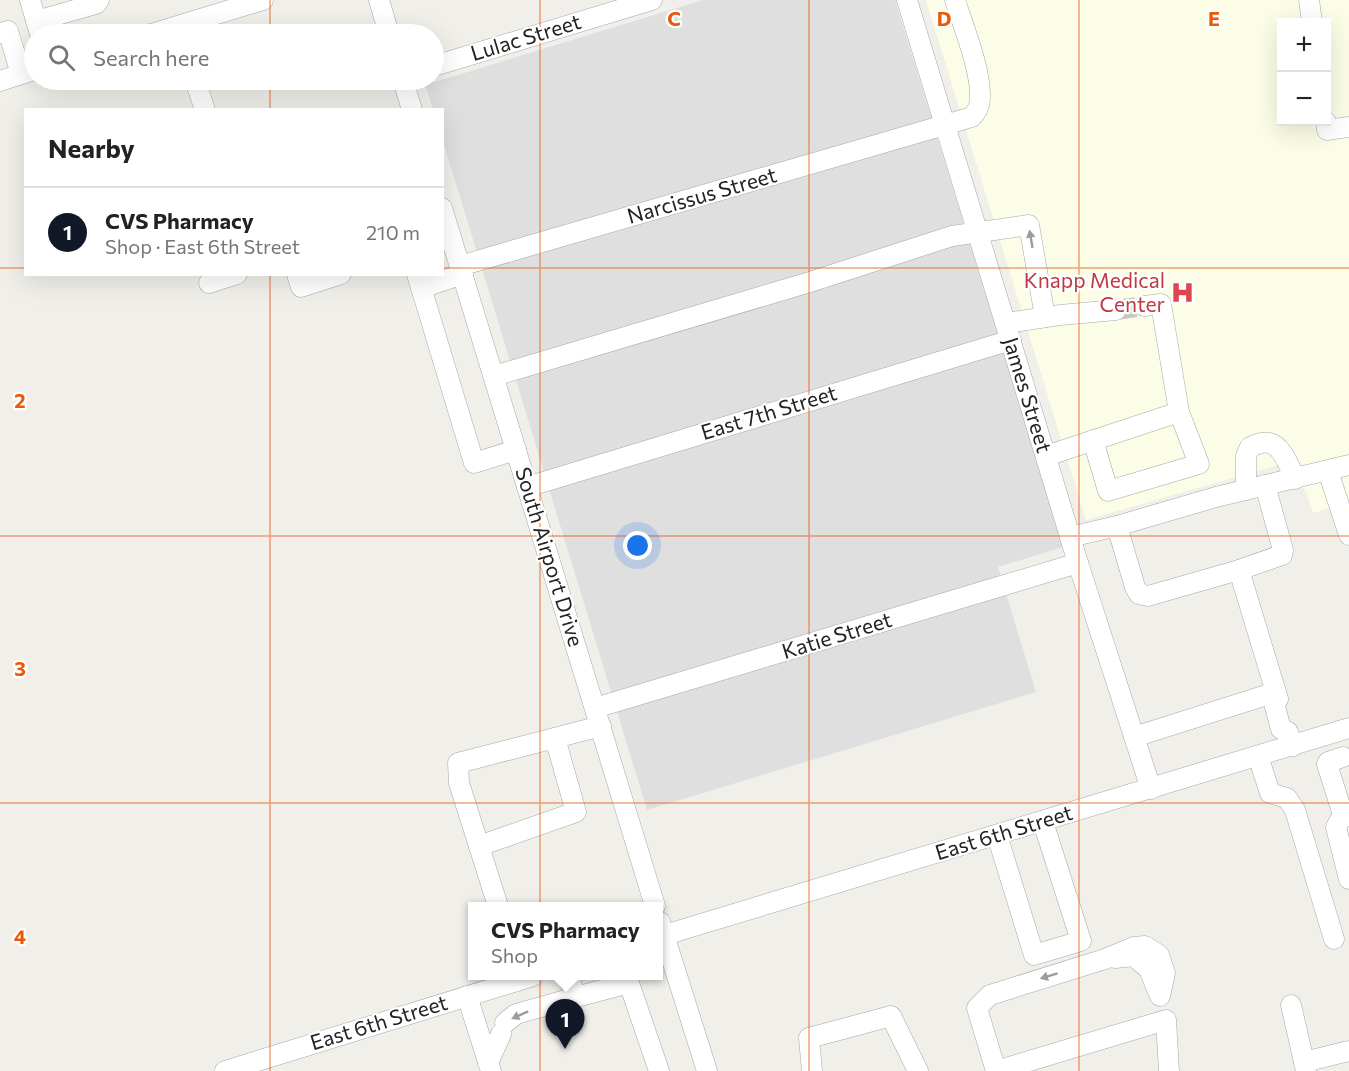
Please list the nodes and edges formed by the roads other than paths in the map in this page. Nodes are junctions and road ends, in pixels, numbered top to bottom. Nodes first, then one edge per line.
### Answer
1 (30, 0) edge
2 (99, 0) edge
3 (263, 0) edge
4 (379, 0) edge
5 (652, 0) edge
6 (955, 0) edge
7 (1309, 0) edge
8 (912, 1) edge
9 (223, 6) edge
10 (1311, 18) edge
11 (37, 24) edge
12 (47, 24) edge
13 (191, 24) edge
14 (386, 24) edge
15 (0, 33) edge
16 (444, 63) edge
17 (24, 64) edge
18 (24, 73) edge
19 (0, 81) edge
20 (198, 90) edge
21 (406, 90) edge
22 (204, 108) edge
23 (411, 108) edge
24 (945, 126) junction
25 (1326, 126) edge
26 (1349, 127) edge
27 (444, 214) edge
28 (978, 233) junction
29 (462, 270) junction
30 (444, 275) edge
31 (231, 276) edge
32 (298, 276) edge
33 (334, 276) edge
34 (439, 276) edge
35 (419, 281) edge
36 (209, 283) dead end
37 (1144, 306) tunnel mouth
38 (1116, 310) tunnel mouth
39 (1045, 317) junction
40 (1008, 331) junction
41 (494, 376) junction
42 (1179, 412) junction
43 (1093, 440) junction
44 (516, 450) junction
45 (1046, 456) junction
46 (1349, 465) edge
47 (1328, 471) junction
48 (1295, 478) junction
49 (527, 487) junction
50 (1256, 488) junction
51 (1347, 522) edge
52 (1117, 526) junction
53 (1070, 537) junction
54 (1078, 563) junction
55 (1239, 570) junction
56 (1277, 695) junction
57 (598, 717) junction
58 (1343, 730) edge
59 (1134, 736) junction
60 (555, 738) junction
61 (1291, 739) junction
62 (1258, 756) junction
63 (1346, 756) edge
64 (1151, 789) junction
65 (1346, 815) edge
66 (1043, 822) junction
67 (997, 835) junction
68 (479, 846) junction
69 (1349, 879) edge
70 (497, 902) edge
71 (654, 902) edge
72 (663, 928) edge
73 (663, 938) edge
74 (1334, 939) dead end
75 (514, 980) edge
76 (570, 980) edge
77 (467, 996) junction
78 (576, 997) junction
79 (1291, 1005) dead end
80 (1166, 1020) junction
81 (1349, 1051) edge
82 (1305, 1066) edge
83 (490, 1067) edge
84 (225, 1071) edge
85 (659, 1071) edge
86 (707, 1071) edge
87 (812, 1071) edge
88 (918, 1071) edge
89 (996, 1071) edge
90 (1169, 1071) edge

1 - 11 street
2 - 12 street
3 - 9 street
4 - 14 street
5 - 16 street, Lulac Street
6 - 24 street, Narcissus Street
7 - 10 street
8 - 24 street, James Street
9 - 13 street
15 - 17 street
18 - 19 street
20 - 22 street
21 - 23 street
24 - 28 street, James Street
24 - 29 street, Narcissus Street
25 - 26 street
27 - 29 street, South Airport Drive
39 -> 28 street
28 - 40 street, James Street
28 - 41 street
29 - 30 street, Narcissus Street
29 - 41 street, South Airport Drive
31 - 36 street
32 - 33 street
34 - 35 street, Narcissus Street
35 - 44 street
37 - 42 street
38 - 39 street, East 7th Street
39 - 40 street, East 7th Street
40 - 45 street, James Street
40 - 49 street, East 7th Street
41 - 44 street, South Airport Drive
42 - 43 street
42 - 43 street
43 - 45 street
44 - 49 street, South Airport Drive
45 - 53 street, James Street
46 - 47 street
47 - 48 street
47 - 51 street
48 - 50 street
48 - 50 street
49 - 57 street, South Airport Drive
50 - 52 street
50 - 55 street
52 - 53 street
52 - 55 street
53 - 54 street, James Street
54 - 57 street, Katie Street
54 - 59 street, James Street
55 - 56 street
56 - 59 street
56 - 61 street
57 - 60 street, Katie Street
57 - 71 street, South Airport Drive
58 - 61 street, East 6th Street
58 - 63 street
59 - 64 street, James Street
60 - 68 street
60 - 68 street, Katie Street
61 - 62 street, East 6th Street
62 - 64 street, East 6th Street
62 - 74 street
63 - 65 street
64 - 66 street, East 6th Street
65 - 69 street
66 - 67 street, East 6th Street
66 - 67 street
67 - 72 street, East 6th Street
68 - 70 street
73 - 86 street
75 - 77 street, East 6th Street
76 - 78 street
77 - 83 street
77 - 84 street, East 6th Street
78 -> 83 street
78 - 85 street
79 - 82 street
80 - 89 street
80 -> 89 street
80 - 90 street
81 - 82 street
87 - 88 street

